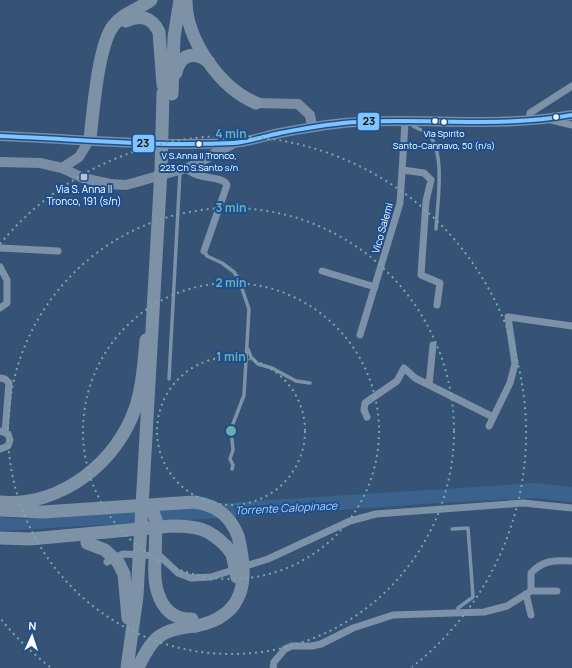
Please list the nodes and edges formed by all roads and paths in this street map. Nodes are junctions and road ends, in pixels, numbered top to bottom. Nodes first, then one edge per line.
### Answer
1 (151, 0) edge
2 (172, 0) edge
3 (180, 0) edge
4 (186, 0) edge
5 (113, 26) junction
6 (210, 63) junction
7 (572, 86) edge
8 (166, 90) junction
9 (256, 103) joint
10 (572, 115) edge
11 (550, 119) junction
12 (529, 120) junction
13 (409, 123) junction
14 (572, 125) edge
15 (312, 126) junction
16 (0, 136) edge
17 (90, 139) junction
18 (235, 143) junction
19 (0, 162) edge
20 (62, 168) junction
21 (183, 169) junction
22 (402, 170) junction
23 (436, 229) dead end
24 (0, 248) edge
25 (58, 251) dead end
26 (204, 251) joint
27 (0, 268) edge
28 (322, 272) dead end
29 (375, 287) junction
30 (154, 297) junction
31 (437, 305) dead end
32 (0, 308) edge
33 (572, 326) edge
34 (360, 335) dead end
35 (433, 345) dead end
36 (247, 348) junction
37 (0, 378) edge
38 (169, 378) dead end
39 (310, 383) dead end
40 (429, 385) junction
41 (367, 417) dead end
42 (494, 417) junction
43 (489, 426) dead end
44 (3, 431) edge
45 (0, 449) edge
46 (232, 469) dead end
47 (0, 502) edge
48 (572, 508) edge
49 (0, 510) edge
50 (452, 529) dead end
51 (0, 538) edge
52 (0, 546) edge
53 (147, 561) junction
54 (572, 561) edge
55 (113, 562) junction
56 (557, 591) dead end
57 (528, 593) junction
58 (458, 612) junction
59 (531, 615) dead end
60 (194, 623) junction
61 (127, 668) edge
62 (137, 668) edge
63 (274, 668) edge

1 - 5 highway
2 - 8 highway
3 - 8 highway
4 - 6 highway
5 - 8 highway
5 - 17 highway
6 - 8 highway
6 - 9 highway
7 - 12 street
8 - 30 highway, bridge
8 - 53 highway
9 - 15 street
10 - 11 street
11 - 12 street
11 - 14 street
12 - 13 street
13 - 15 street
13 - 22 street, Vico Salemi
13 - 23 lane
15 - 18 street
16 - 17 street
17 - 18 street
17 - 20 street
18 - 21 street
19 - 20 street
20 - 21 street
21 - 26 street
21 - 38 lane
22 - 29 street, Vico Salemi
22 - 31 street
24 - 25 street
26 - 36 lane
27 - 32 street
28 - 29 street
29 - 34 street, Vico Salemi
30 - 47 highway, bridge
30 - 53 highway, bridge
33 - 42 street
35 - 40 street
36 - 39 lane
36 - 46 lane
37 - 44 street
40 - 41 street
40 - 42 street
42 - 43 street
44 - 45 street
48 - 55 street
49 - 60 highway, bridge
50 - 58 lane
51 - 60 highway, bridge
52 - 55 highway, bridge
53 - 60 highway
53 - 61 highway
53 - 62 highway
54 - 57 street
55 - 61 highway
56 - 57 street
57 - 58 street
57 - 59 street
58 - 63 street
60 - 62 highway

